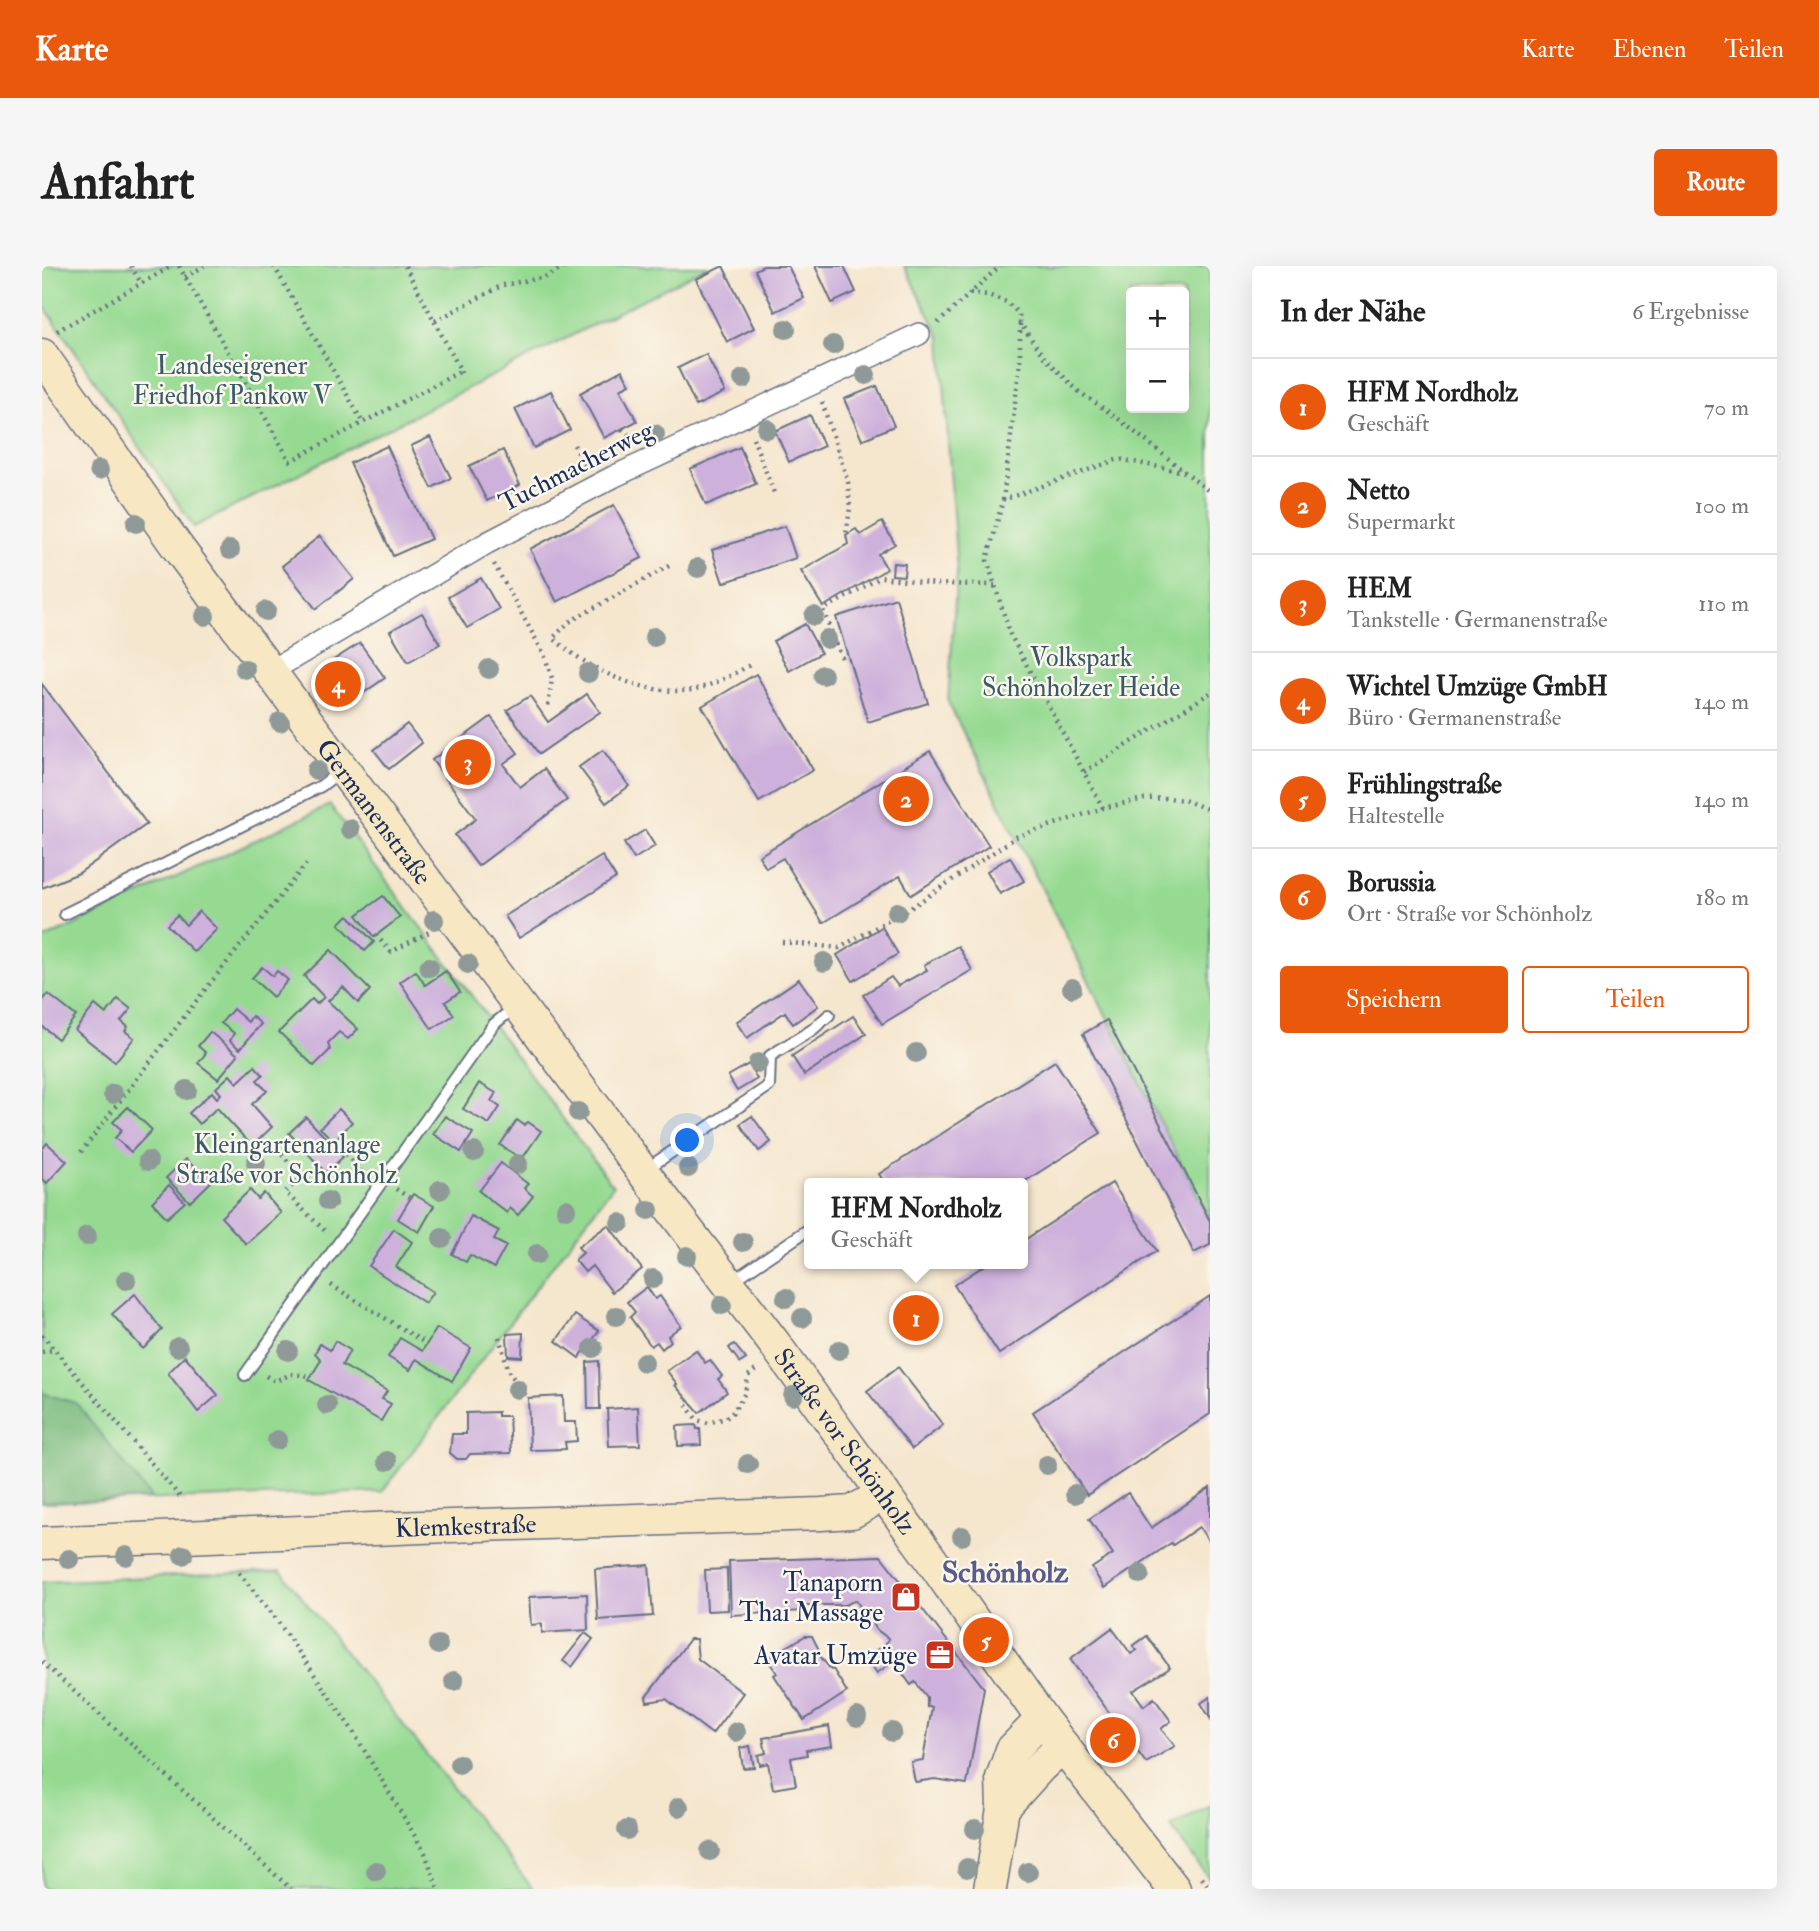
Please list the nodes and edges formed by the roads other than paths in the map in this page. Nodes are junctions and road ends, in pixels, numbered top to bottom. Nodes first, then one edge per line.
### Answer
1 (919, 334) road end
2 (48, 344) edge
3 (271, 671) junction
4 (344, 768) junction
5 (65, 914) dead end
6 (520, 1004) junction
7 (830, 1014) dead end
8 (643, 1172) junction
9 (804, 1232) edge
10 (722, 1274) junction
11 (248, 1371) road end
12 (884, 1494) junction
13 (42, 1543) edge
14 (1042, 1719) junction
15 (1063, 1746) junction
16 (1003, 1808) junction
17 (990, 1889) edge
18 (1174, 1889) edge

1 - 3 street, Tuchmacherweg
2 - 3 main road, Germanenstraße
3 - 4 main road, Germanenstraße
4 - 5 lane
4 - 6 main road, Germanenstraße
6 - 8 main road, Germanenstraße
6 - 11 lane
7 - 8 lane
8 - 10 main road, Germanenstraße
9 - 10 lane
10 - 12 main road, Straße vor Schönholz
12 - 13 main road, Klemkestraße
12 - 14 main road, Straße vor Schönholz
14 - 15 main road, Straße vor Schönholz
14 - 16 main road
15 - 16 main road
15 - 18 main road, Straße vor Schönholz
16 - 17 main road

